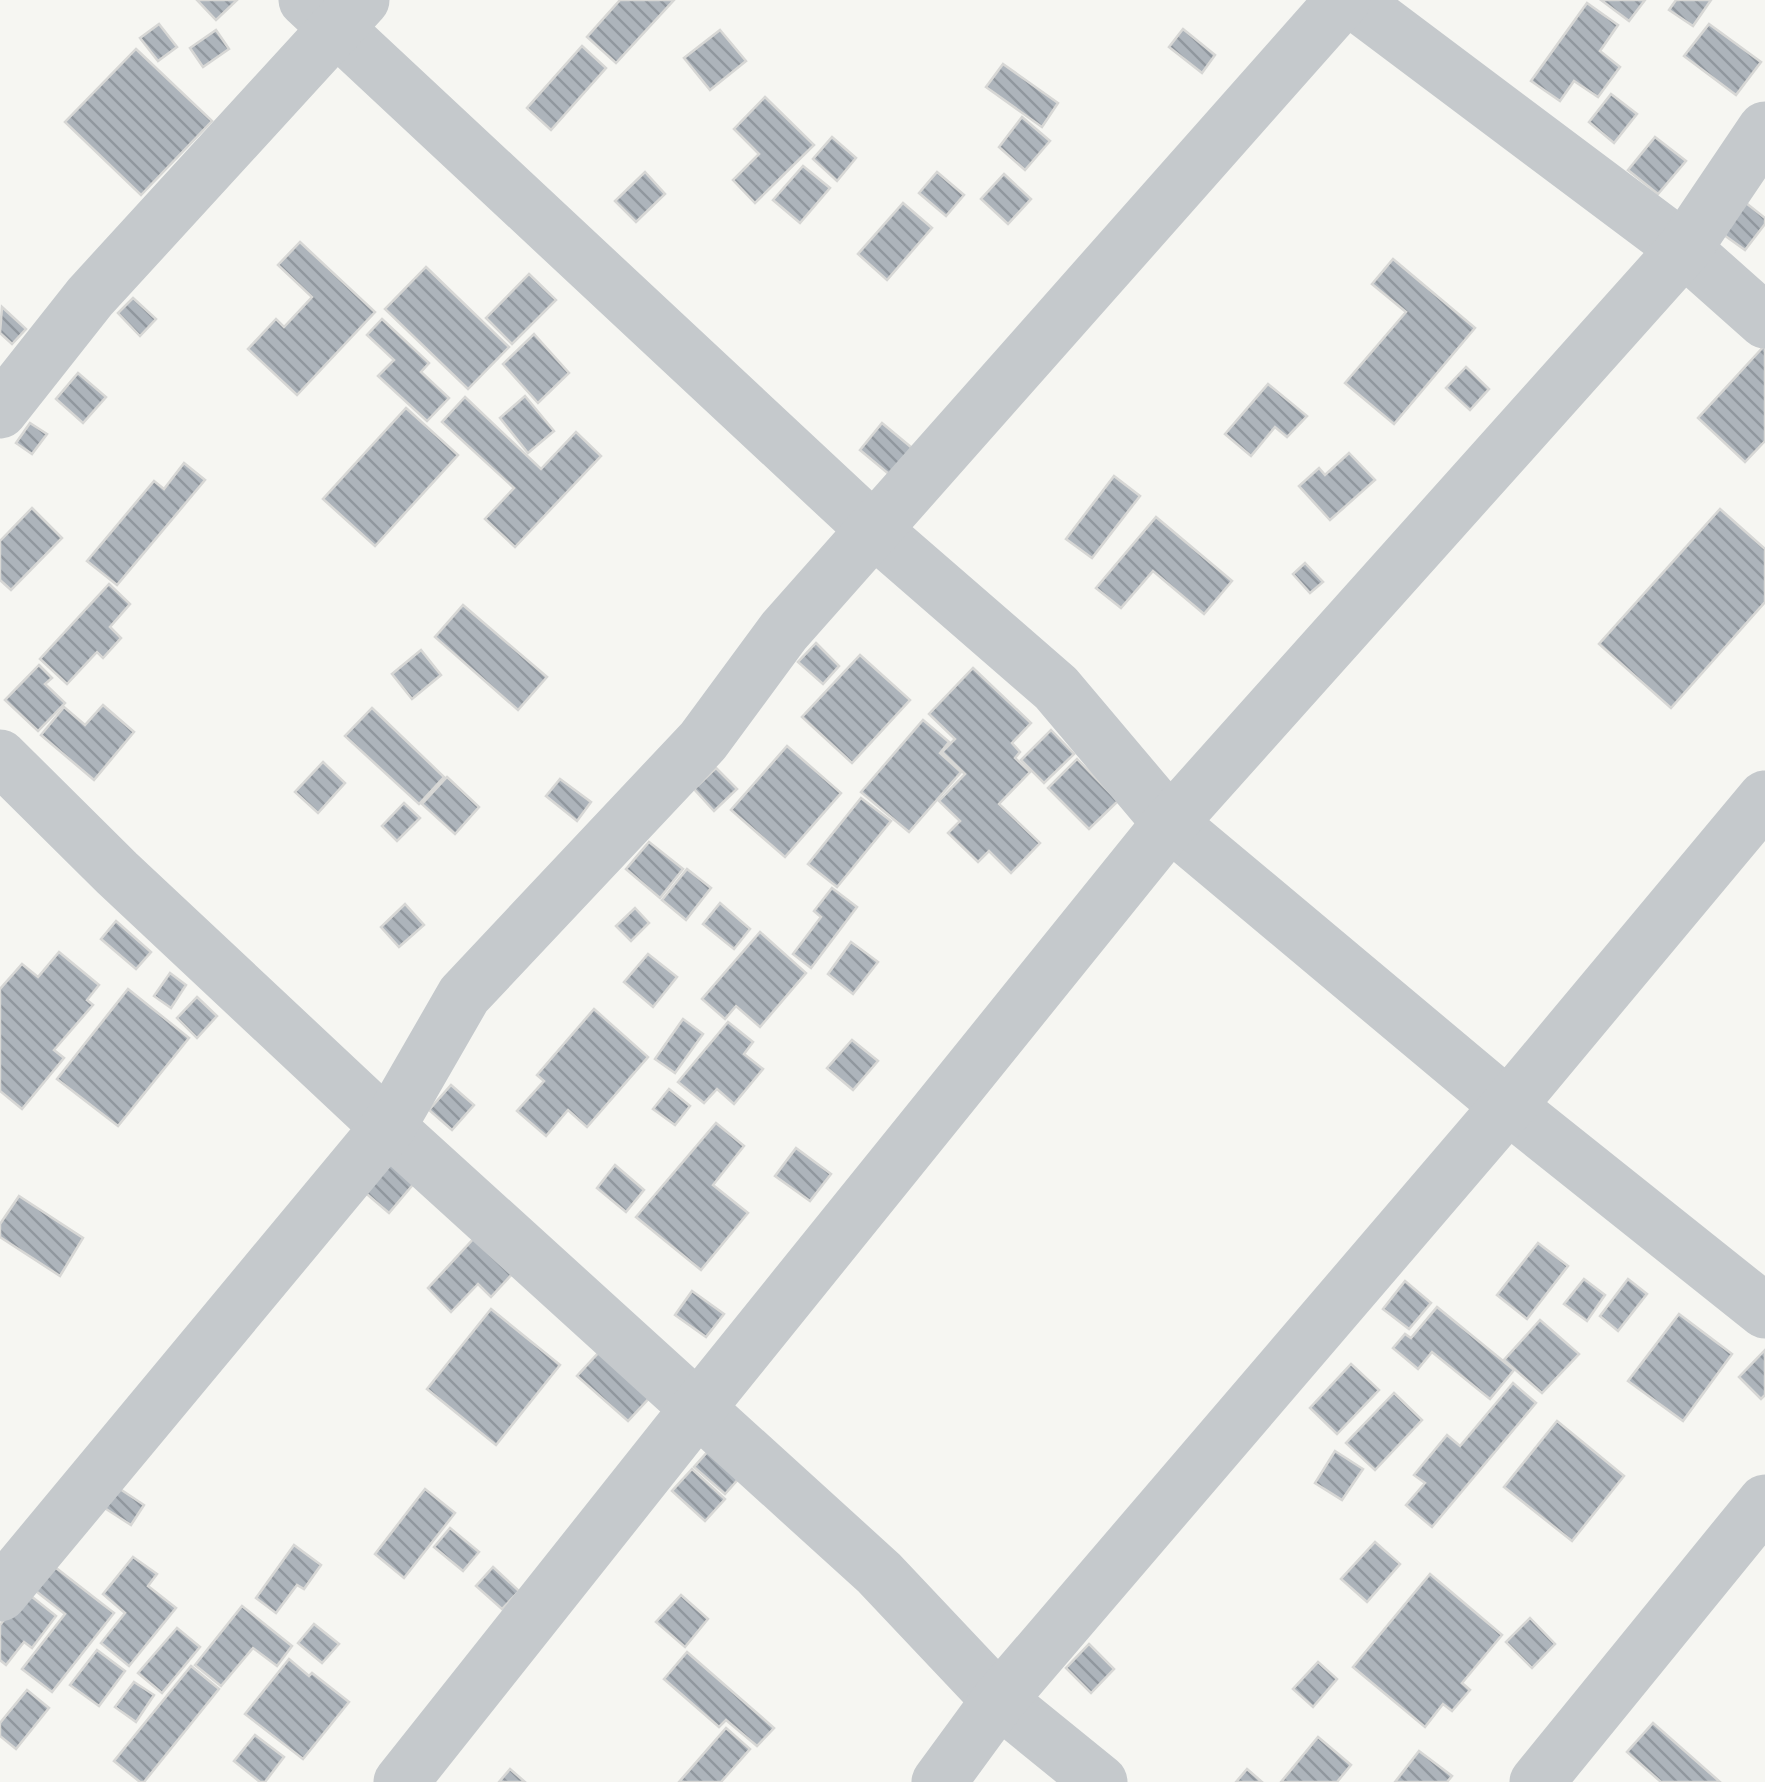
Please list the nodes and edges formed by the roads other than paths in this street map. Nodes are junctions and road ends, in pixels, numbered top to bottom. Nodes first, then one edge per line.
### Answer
1 (1344, 0) edge
2 (1352, 0) edge
3 (335, 10) edge
4 (1765, 129) edge
5 (1684, 249) junction
6 (1765, 321) edge
7 (0, 410) edge
8 (874, 530) junction
9 (0, 757) edge
10 (1765, 798) edge
11 (1170, 822) junction
12 (1508, 1106) junction
13 (388, 1127) junction
14 (1765, 1312) edge
15 (698, 1408) junction
16 (1765, 1502) edge
17 (0, 1594) edge
18 (999, 1700) junction
19 (401, 1782) edge
20 (938, 1782) edge
21 (1100, 1782) edge
22 (1538, 1782) edge

1 - 8 street
2 - 5 street
3 - 7 street
3 - 8 street
4 - 5 street
5 - 6 street
5 - 11 street
8 - 11 street
8 - 13 street
9 - 13 street
10 - 12 street
11 - 12 street
11 - 15 street
12 - 14 street
12 - 18 street
13 - 15 street
13 - 17 street
15 - 18 street
15 - 19 street
16 - 22 street
18 - 20 street
18 - 21 street

